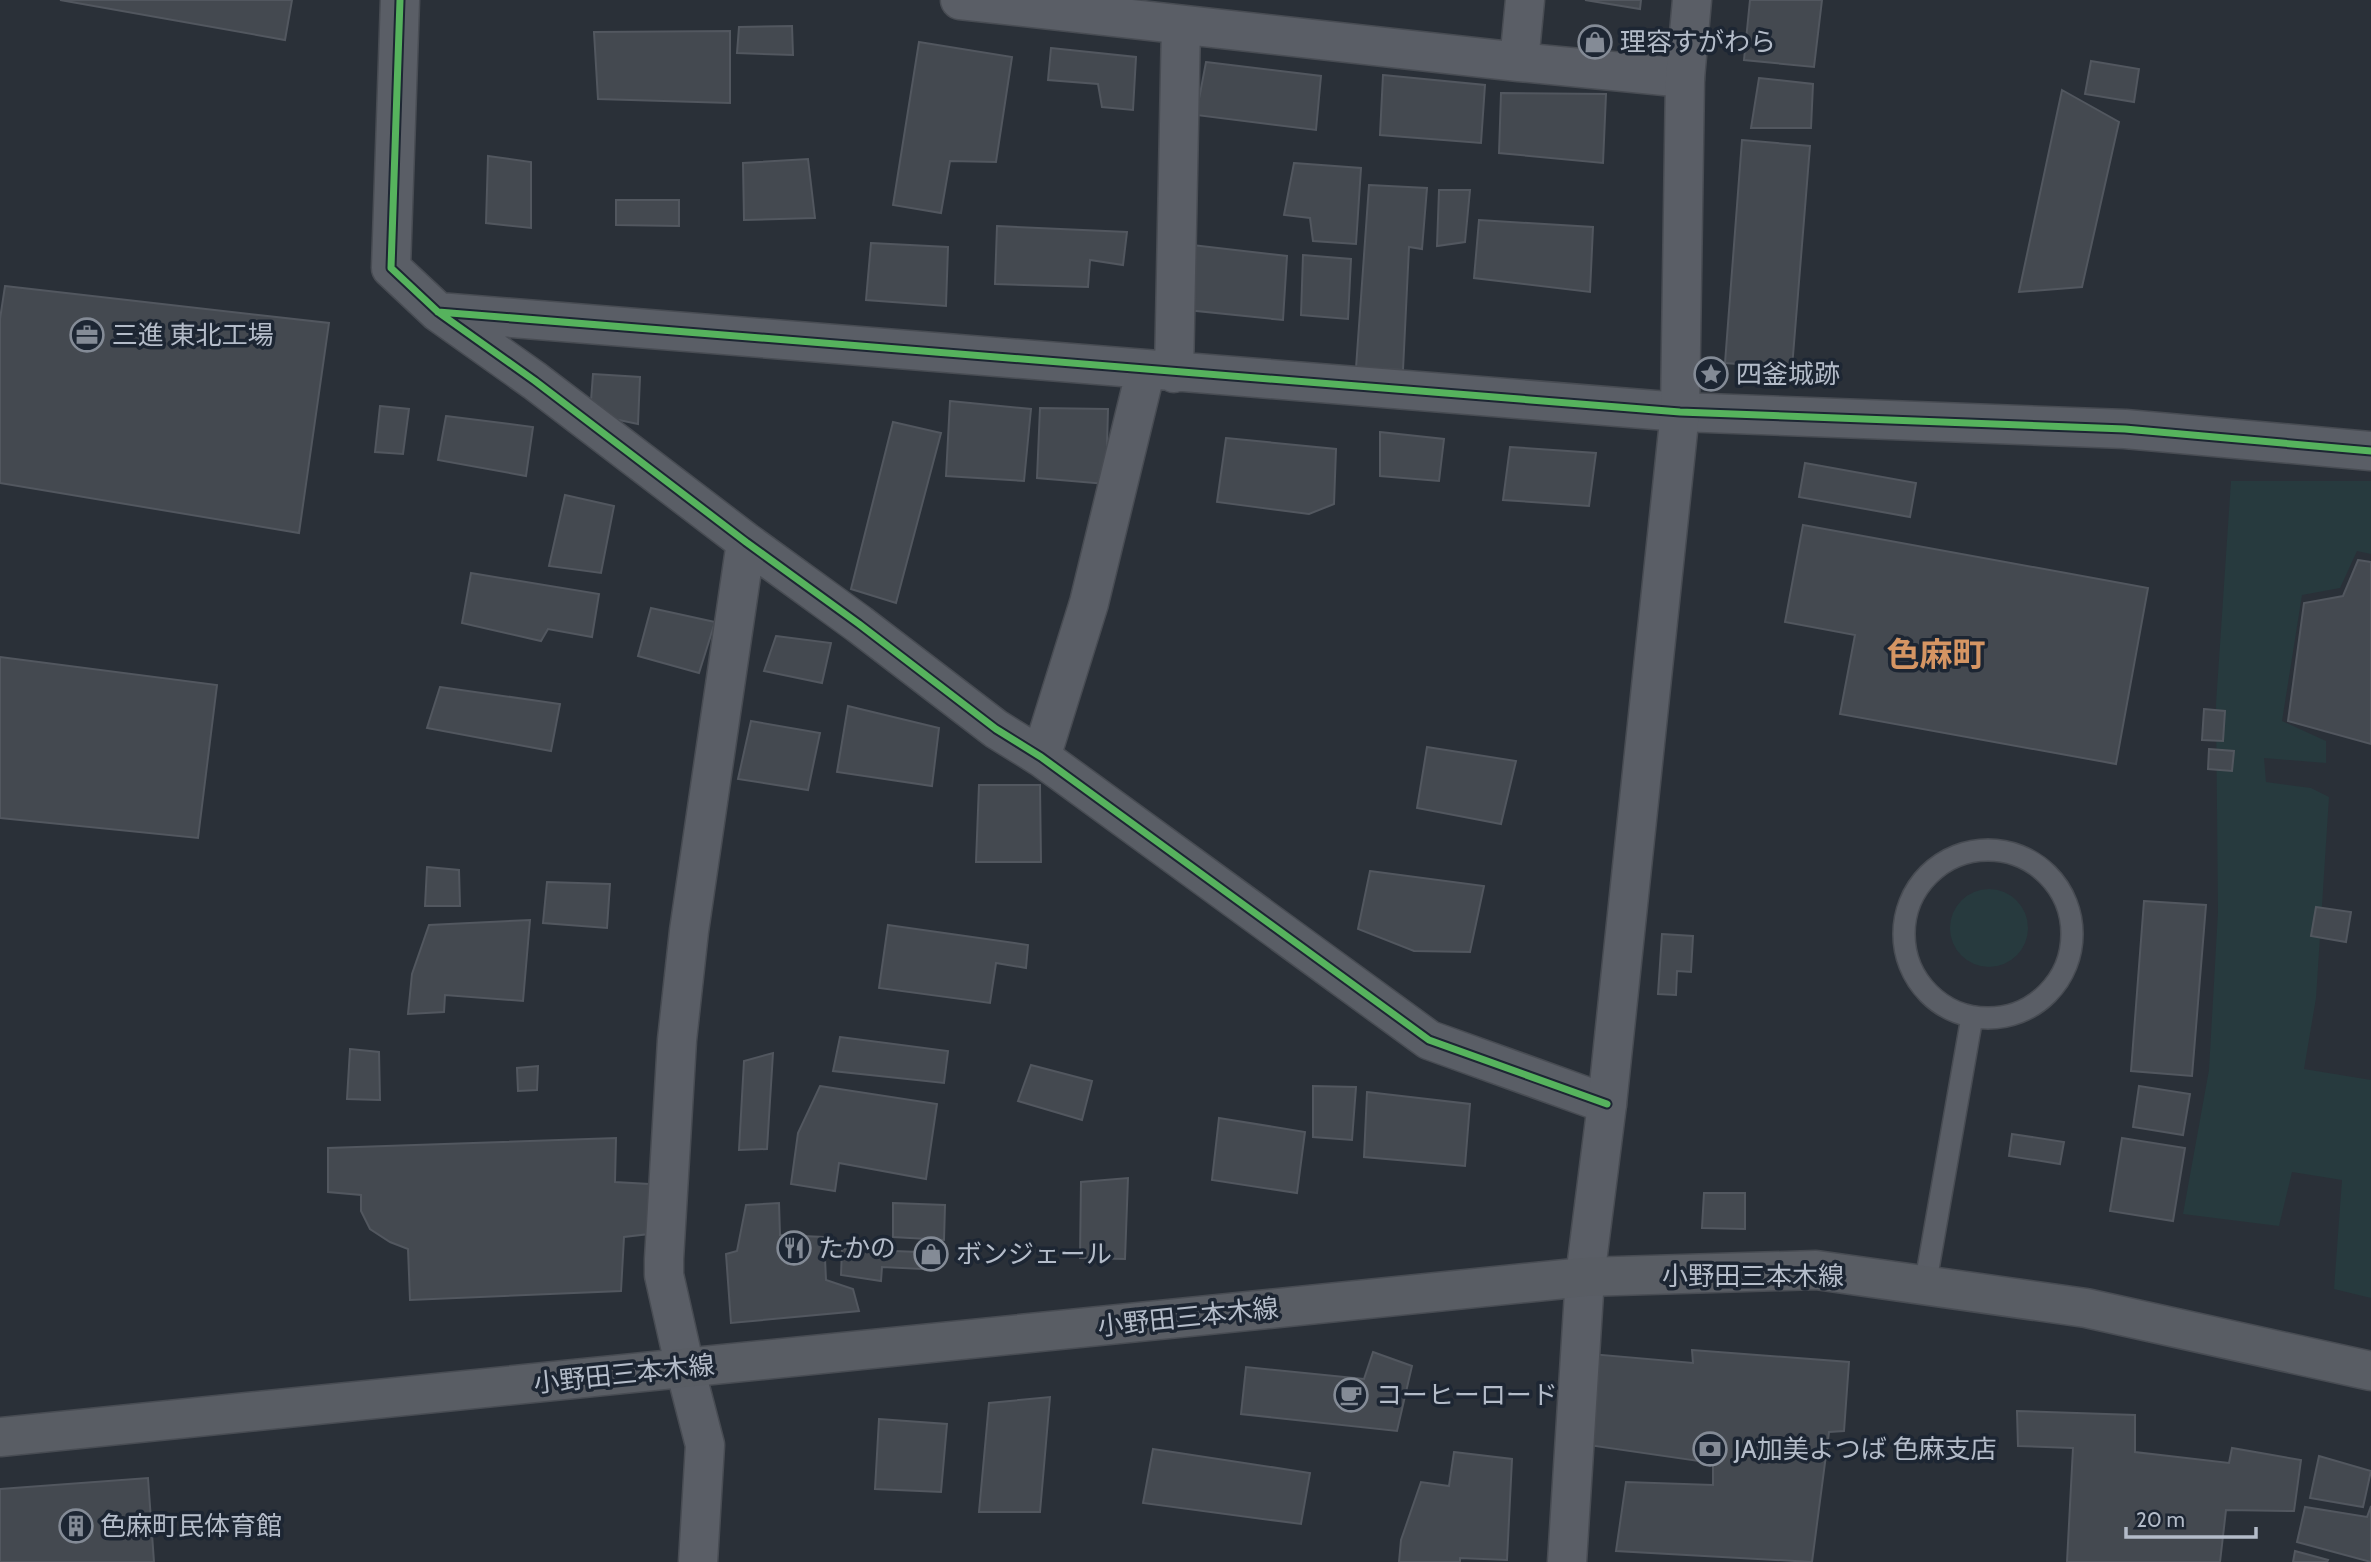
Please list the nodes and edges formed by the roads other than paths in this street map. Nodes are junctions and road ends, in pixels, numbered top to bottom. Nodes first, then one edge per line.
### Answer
1 (400, 0) edge
2 (960, 0) edge
3 (1525, 0) edge
4 (1692, 0) edge
5 (1181, 25) junction
6 (1519, 62) junction
7 (1685, 78) junction
8 (438, 312) junction
9 (1160, 371) junction
10 (1679, 412) junction
11 (2371, 451) edge
12 (746, 542) junction
13 (1041, 757) junction
14 (1972, 1017) junction
15 (1607, 1104) junction
16 (1585, 1277) junction
17 (1925, 1286) junction
18 (685, 1368) junction
19 (2371, 1371) edge
20 (0, 1437) edge
21 (698, 1562) edge
22 (1567, 1562) edge

1 - 8 street
2 - 5 street
3 - 6 street
4 - 7 street
5 - 6 street
5 - 9 street
6 - 7 street
7 - 10 street
8 - 9 street
8 - 12 street
9 - 10 street
9 - 13 street
10 - 11 street
10 - 15 street
12 - 13 street
12 - 18 street
13 - 15 street
14 - 14 lane
14 - 17 lane
15 - 16 street
16 - 17 main road, 小野田三本木線
16 - 18 main road, 小野田三本木線
16 - 22 street
17 - 19 main road, 小野田三本木線
18 - 20 main road, 小野田三本木線
18 - 21 street

